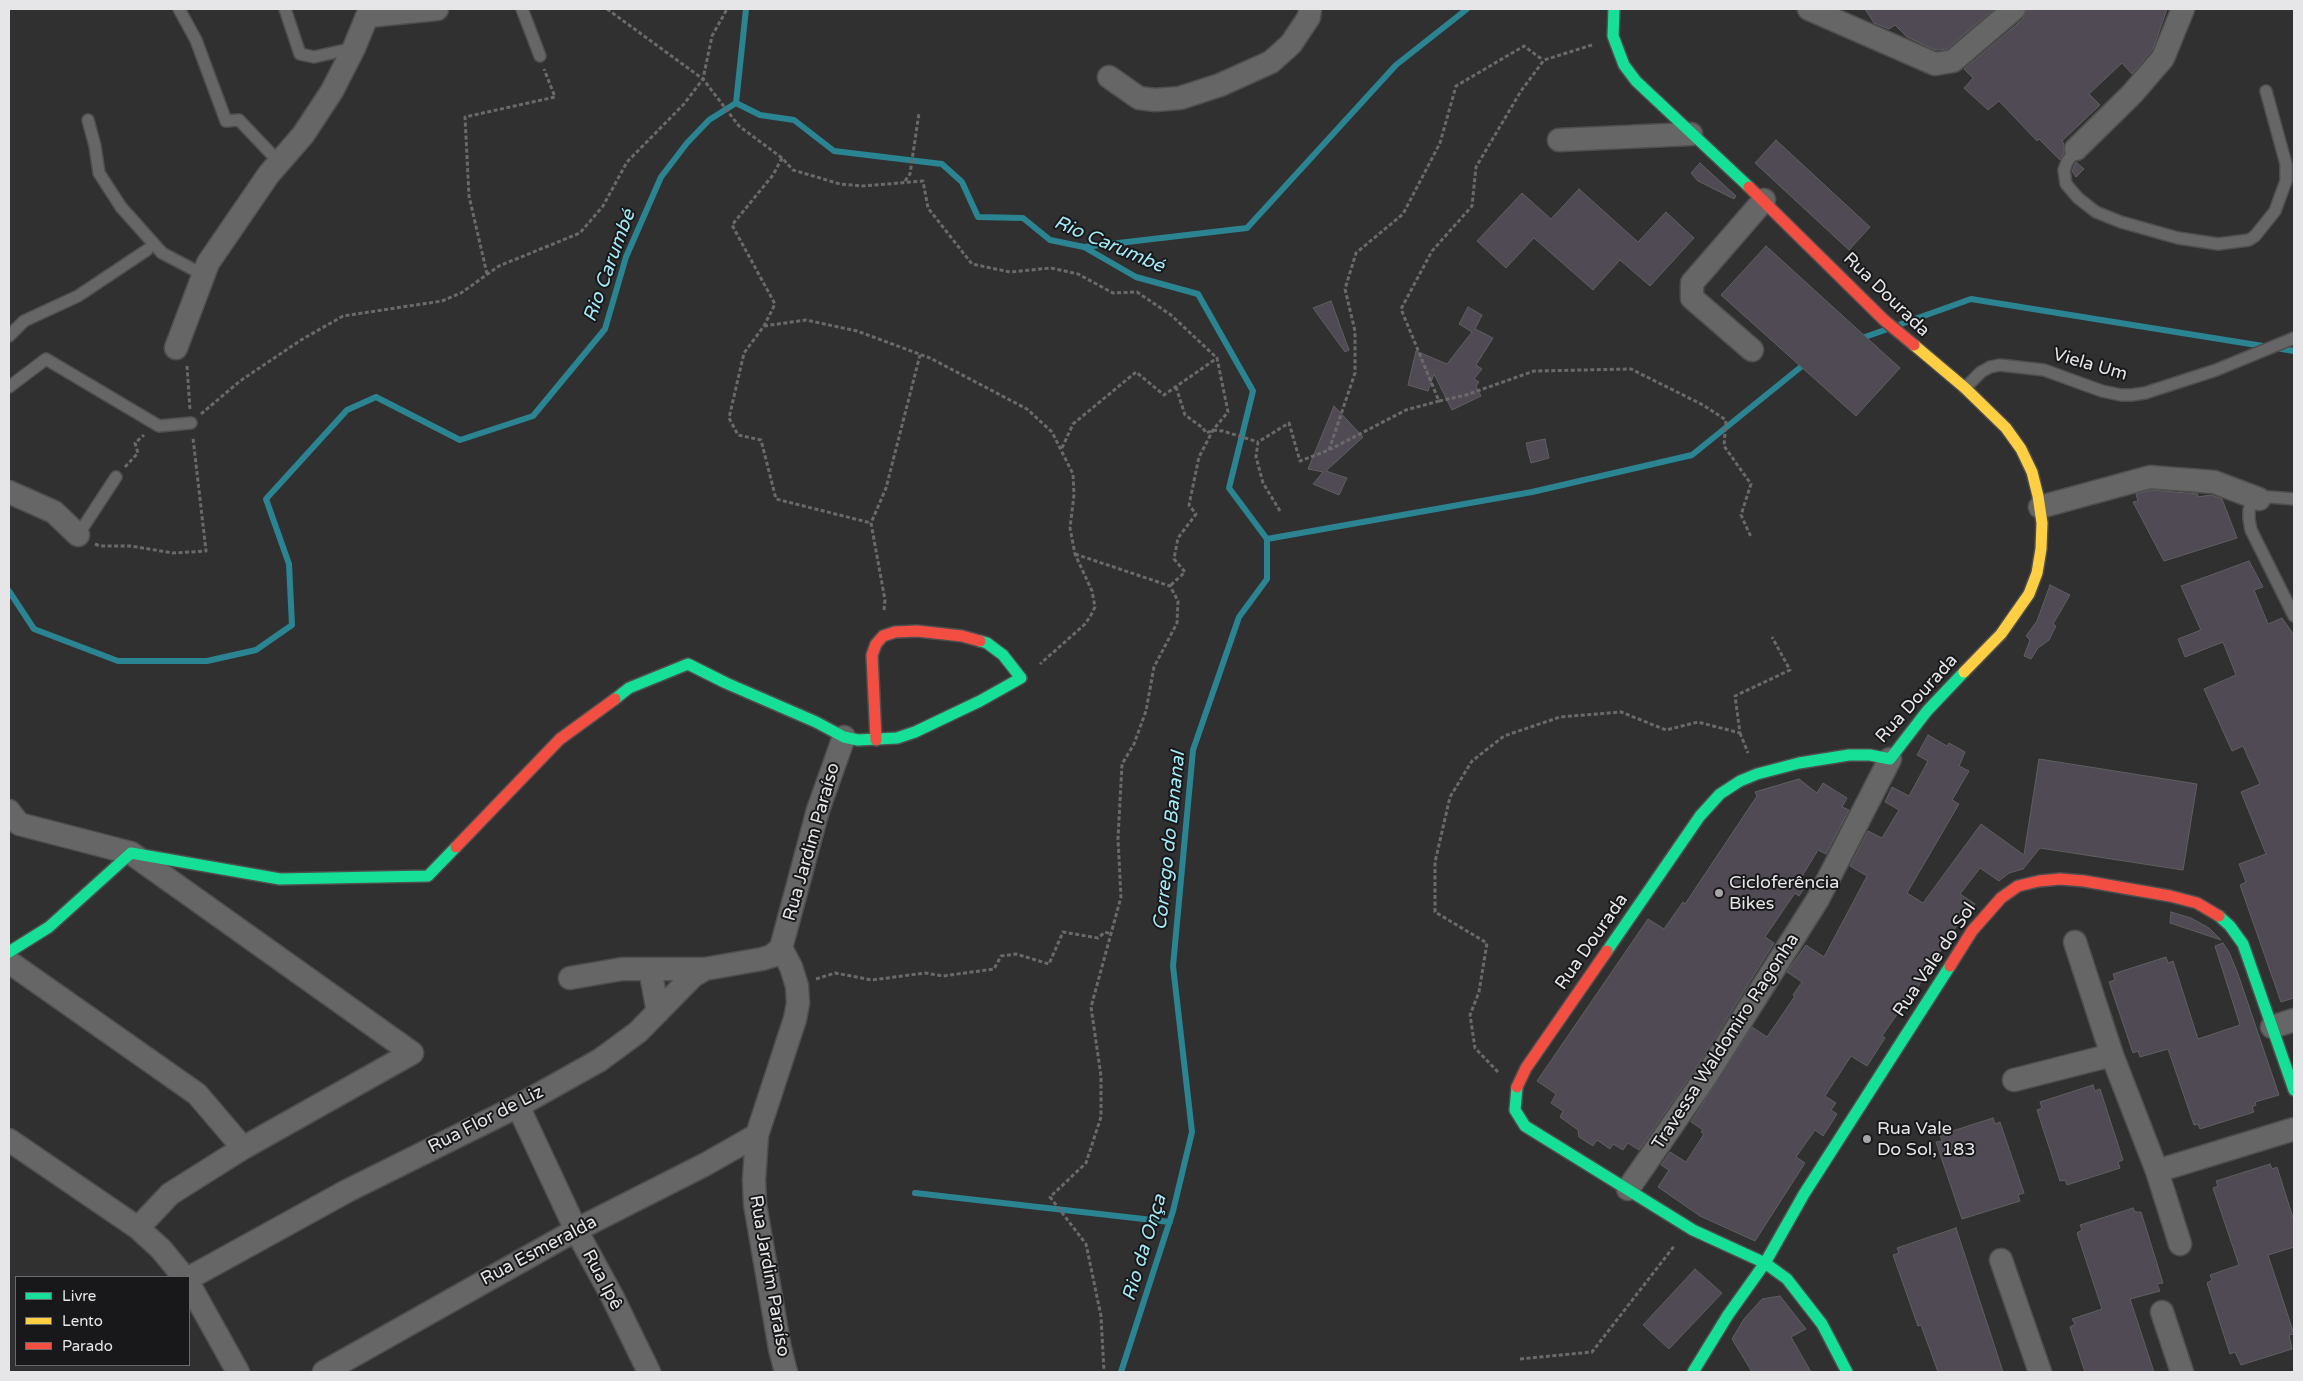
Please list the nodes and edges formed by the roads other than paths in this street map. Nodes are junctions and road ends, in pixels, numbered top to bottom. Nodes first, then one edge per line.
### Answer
1 (179, 9) edge
2 (284, 9) edge
3 (437, 9) edge
4 (522, 9) edge
5 (1310, 9) edge
6 (1614, 9) edge
7 (1809, 9) edge
8 (2014, 9) edge
9 (2183, 9) edge
10 (369, 12) edge
11 (354, 48) junction
12 (540, 56) dead end
13 (1109, 77) dead end
14 (2266, 91) dead end
15 (88, 120) dead end
16 (1691, 134) junction
17 (1559, 140) dead end
18 (2076, 149) joint
19 (280, 162) junction
20 (2290, 167) edge
21 (1764, 200) junction
22 (147, 250) dead end
23 (204, 275) junction
24 (9, 336) edge
25 (2294, 338) edge
26 (179, 339) road end
27 (1752, 350) dead end
28 (9, 387) edge
29 (1964, 388) junction
30 (191, 423) road end
31 (116, 477) road end
32 (9, 492) edge
33 (2294, 499) edge
34 (2256, 501) junction
35 (2040, 507) junction
36 (78, 535) joint
37 (2294, 616) edge
38 (844, 737) junction
39 (876, 740) junction
40 (1890, 760) junction
41 (9, 811) edge
42 (131, 853) junction
43 (2075, 942) dead end
44 (9, 952) edge
45 (777, 952) junction
46 (9, 962) edge
47 (650, 969) junction
48 (705, 969) junction
49 (570, 978) dead end
50 (658, 1012) junction
51 (2294, 1020) edge
52 (2272, 1027) junction
53 (2112, 1055) junction
54 (2014, 1080) dead end
55 (2294, 1090) edge
56 (518, 1106) junction
57 (2294, 1129) edge
58 (757, 1134) junction
59 (9, 1140) edge
60 (243, 1148) junction
61 (2157, 1171) junction
62 (1628, 1189) junction
63 (138, 1228) junction
64 (576, 1230) junction
65 (2180, 1244) dead end
66 (2001, 1260) dead end
67 (1765, 1263) junction
68 (183, 1276) edge
69 (190, 1277) edge
70 (190, 1286) edge
71 (2162, 1312) dead end
72 (640, 1369) edge
73 (238, 1372) edge
74 (324, 1372) edge
75 (786, 1372) edge
76 (1693, 1372) edge
77 (1847, 1372) edge
78 (2040, 1372) edge
79 (2182, 1372) edge

1 - 19 lane
2 - 11 lane
3 - 10 street
4 - 12 lane
5 - 13 street
6 - 16 street, Rua Dourada
7 - 8 street
9 - 18 street
10 - 11 street
11 - 19 street
14 - 20 lane
15 - 23 lane
16 - 17 street
16 - 21 street, Rua Dourada
18 - 20 lane
19 - 23 street
21 - 27 street
21 - 29 street, Rua Dourada
22 - 24 lane
23 - 26 street
25 - 29 lane, Viela Um
28 - 30 lane
29 - 35 street, Rua Dourada
31 - 36 lane
32 - 36 street
33 - 34 lane
34 - 35 street
34 - 37 lane
35 - 40 street, Rua Dourada
38 - 39 street
38 - 42 street
38 - 45 street, Rua Jardim Paraíso
39 - 39 street
40 - 62 street, Travessa Waldomiro Ragonha
40 - 62 street, Rua Dourada
41 - 42 street
42 - 44 street
42 - 60 street
43 - 53 street
45 - 48 street, Rua Flor de Liz
45 - 58 street, Rua Jardim Paraíso
46 - 60 street
47 - 48 street
47 - 49 street
47 - 50 street
48 - 50 street, Rua Flor de Liz
50 - 56 street, Rua Flor de Liz
51 - 52 street
52 - 55 street, Rua Vale do Sol
52 - 67 street, Rua Vale do Sol
53 - 54 street
53 - 61 street
56 - 64 street, Rua Ipê
56 - 69 street, Rua Flor de Liz
57 - 61 street
58 - 64 street, Rua Esmeralda
58 - 75 street, Rua Jardim Paraíso
59 - 63 street
60 - 63 street
61 - 65 street
62 - 67 street
63 - 68 street
64 - 72 street, Rua Ipê
64 - 74 street, Rua Esmeralda
66 - 78 street
67 - 76 street, Rua Vale do Sol
67 - 77 street
70 - 73 street
71 - 79 street

